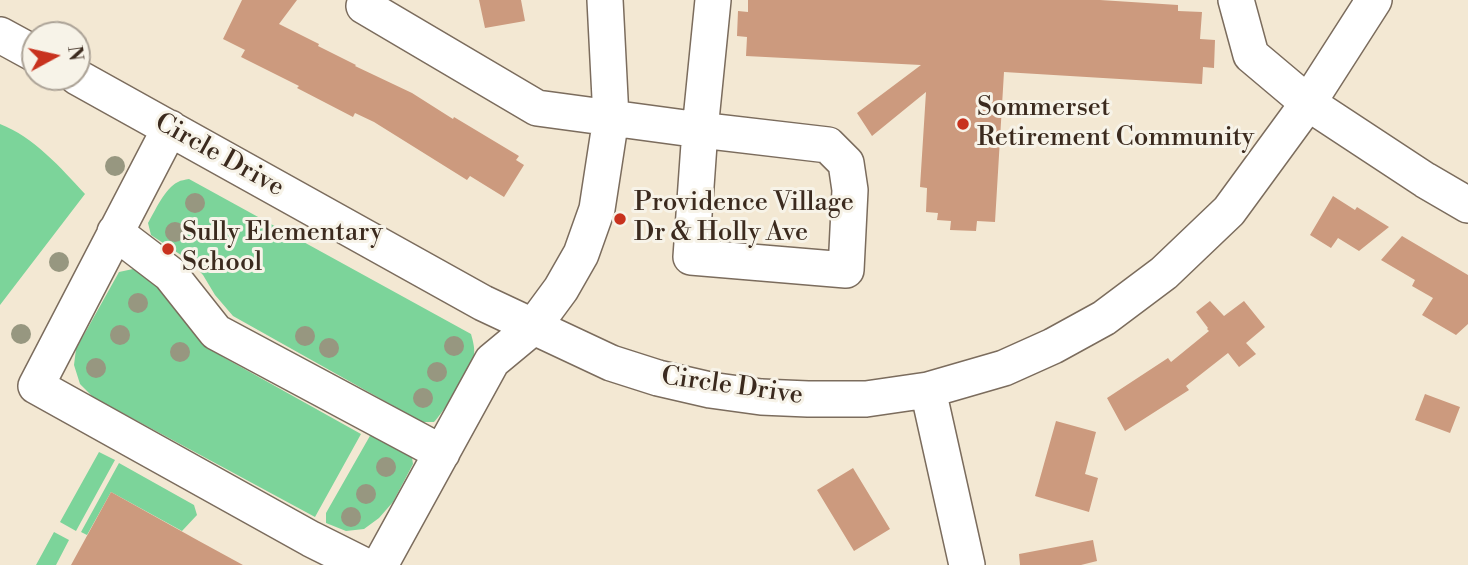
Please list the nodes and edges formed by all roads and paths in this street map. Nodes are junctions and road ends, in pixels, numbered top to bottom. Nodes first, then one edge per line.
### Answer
1 (369, 0) edge
2 (606, 0) edge
3 (713, 0) edge
4 (1236, 0) edge
5 (1374, 0) edge
6 (0, 35) edge
7 (21, 46) edge
8 (91, 85) edge
9 (1308, 103) junction
10 (611, 118) junction
11 (170, 128) junction
12 (700, 130) junction
13 (1468, 205) edge
14 (115, 232) junction
15 (533, 327) junction
16 (929, 390) junction
17 (442, 453) junction
18 (363, 565) edge
19 (380, 565) edge
20 (967, 565) edge

1 - 10 street
2 - 10 street
3 - 12 street
4 - 9 street
5 - 9 street, Circle Drive
6 - 7 street
8 - 11 street, Circle Drive
9 - 13 street
9 - 16 street, Circle Drive
10 - 12 street
10 - 15 street
11 - 14 street
11 - 15 street, Circle Drive
12 - 12 street
14 - 17 street
14 - 18 street
15 - 16 street, Circle Drive
15 - 17 street
16 - 20 street
17 - 19 street

